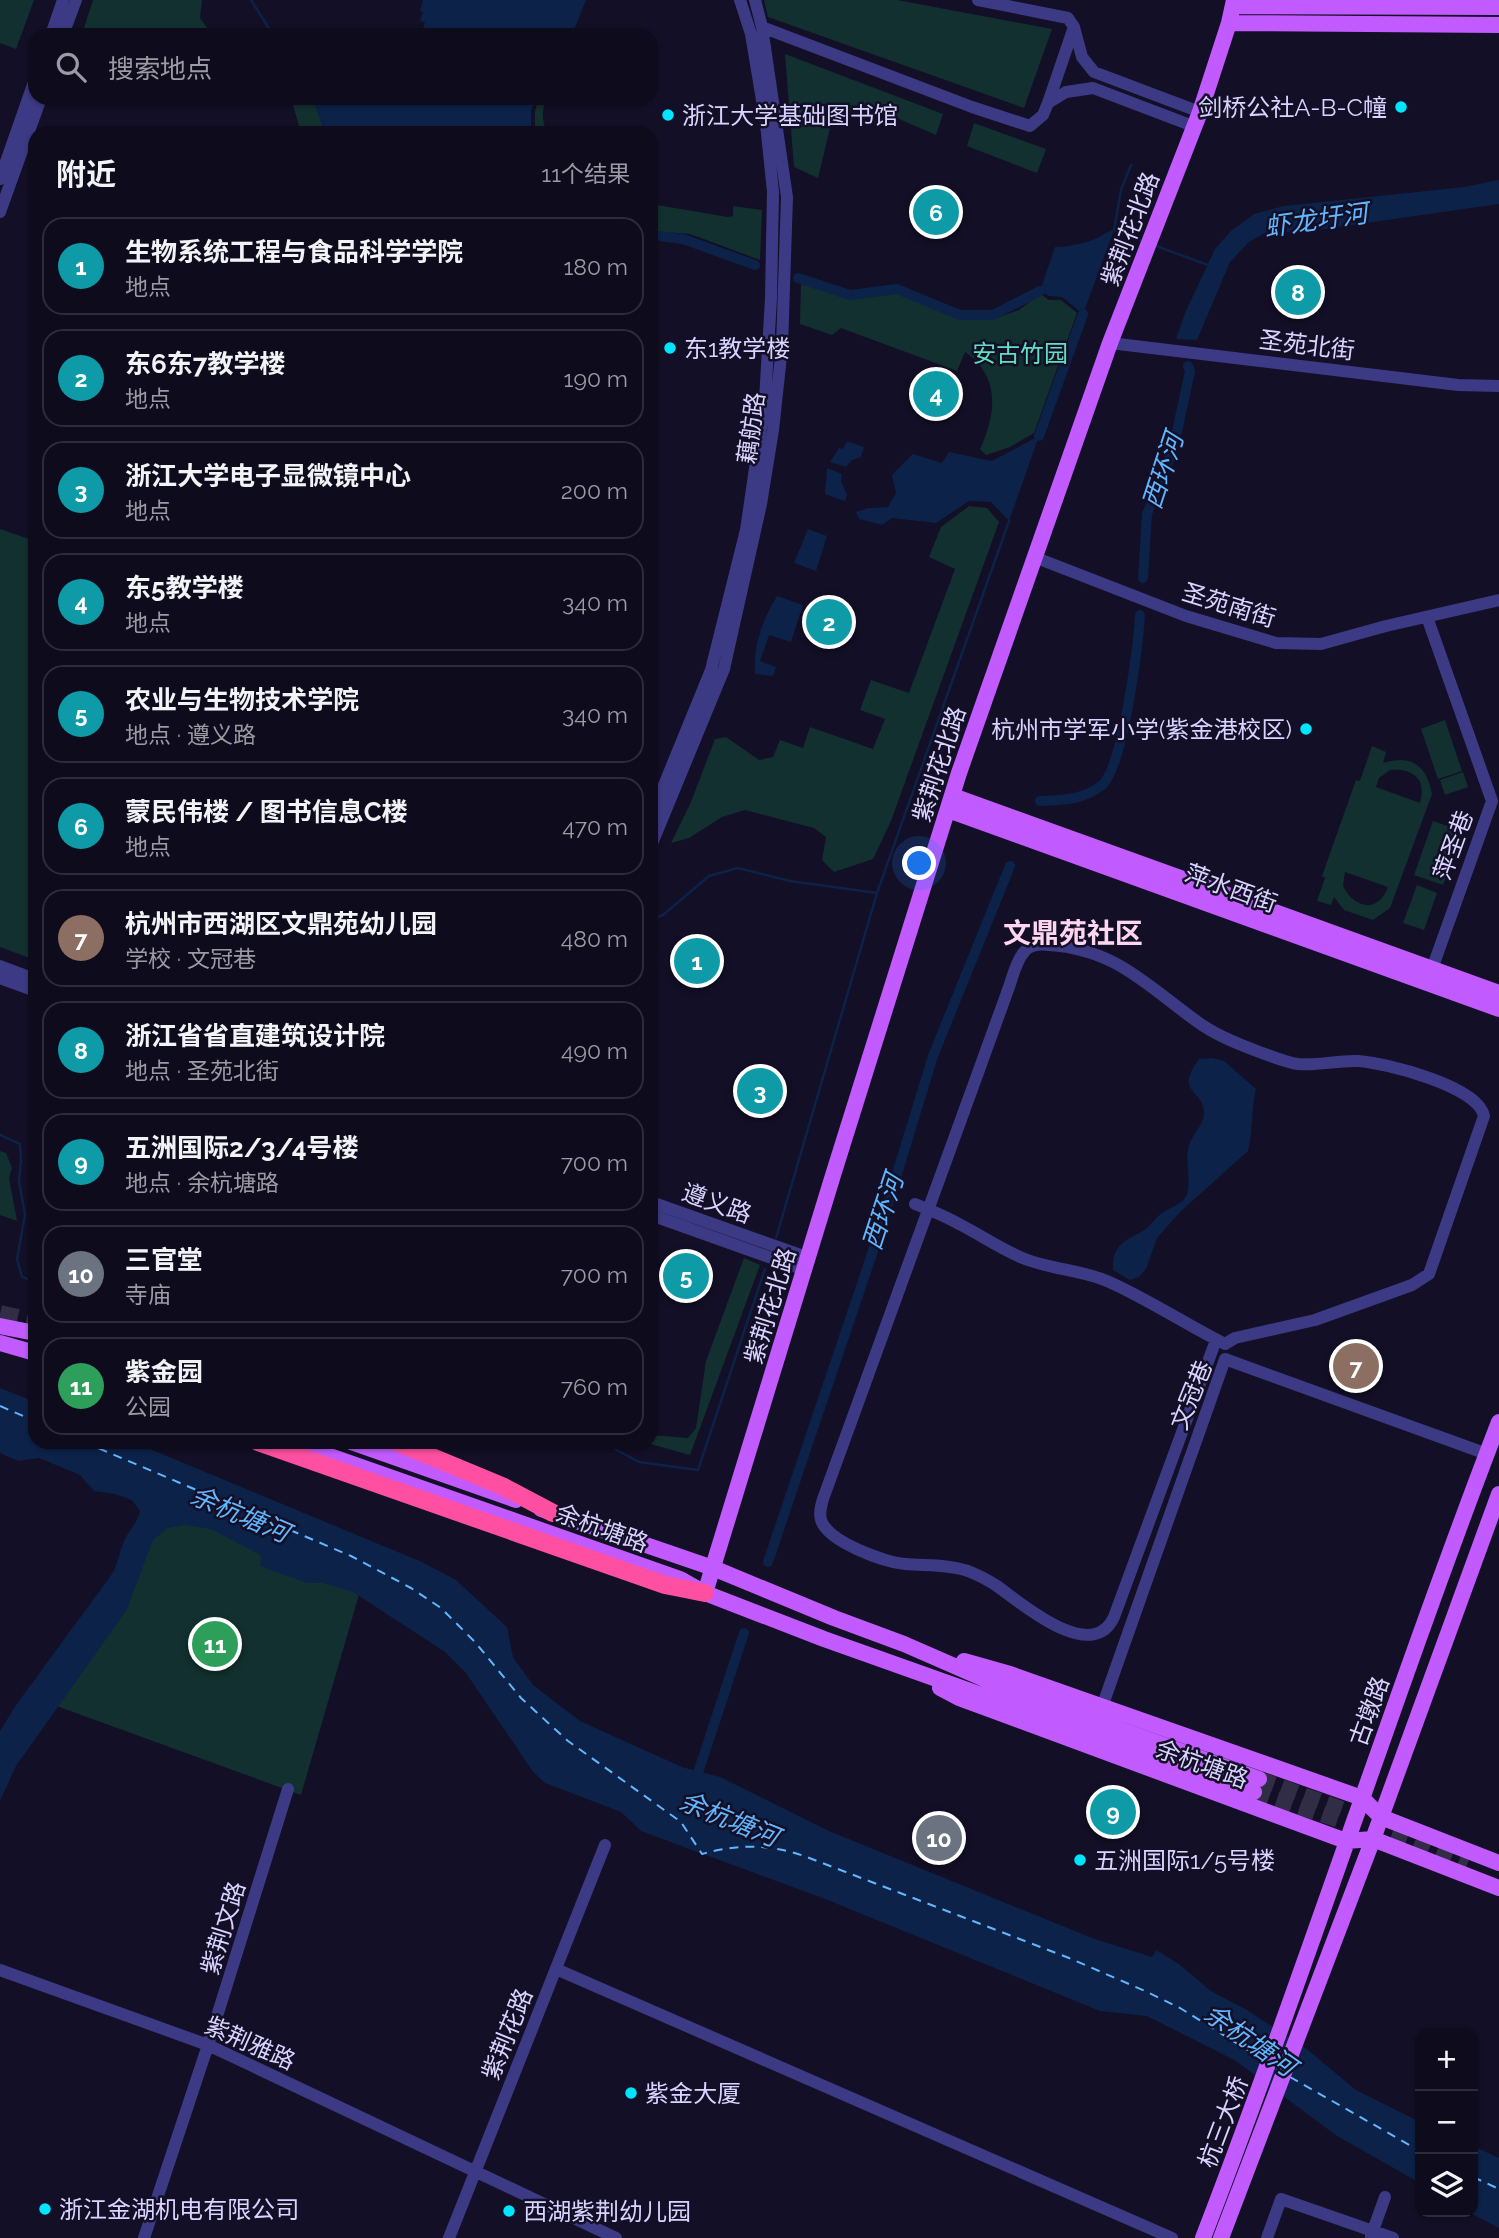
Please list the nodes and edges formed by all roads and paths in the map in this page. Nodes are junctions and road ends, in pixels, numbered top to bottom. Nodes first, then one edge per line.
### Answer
1 (63, 0) edge
2 (76, 0) edge
3 (740, 0) edge
4 (755, 0) edge
5 (978, 0) edge
6 (1234, 3) edge
7 (1495, 5) edge
8 (1229, 23) junction
9 (1499, 25) edge
10 (762, 27) junction
11 (1074, 27) junction
12 (53, 28) edge
13 (66, 28) edge
14 (28, 99) edge
15 (1048, 103) junction
16 (38, 105) edge
17 (1196, 119) junction
18 (31, 126) edge
19 (28, 134) edge
20 (0, 178) edge
21 (0, 212) edge
22 (1111, 343) junction
23 (1499, 386) edge
24 (1034, 557) junction
25 (1499, 600) edge
26 (1427, 617) junction
27 (658, 800) edge
28 (950, 803) junction
29 (1495, 803) edge
30 (658, 829) edge
31 (1050, 839) junction
32 (0, 966) edge
33 (1432, 969) junction
34 (28, 976) edge
35 (0, 978) edge
36 (28, 988) edge
37 (1499, 993) edge
38 (1499, 1009) edge
39 (915, 1204) dead end
40 (658, 1205) edge
41 (929, 1210) junction
42 (658, 1216) edge
43 (807, 1264) junction
44 (0, 1326) edge
45 (28, 1332) edge
46 (1216, 1340) junction
47 (0, 1343) edge
48 (28, 1351) edge
49 (1499, 1422) edge
50 (278, 1449) edge
51 (310, 1449) edge
52 (371, 1449) edge
53 (413, 1449) edge
54 (1487, 1454) junction
55 (1499, 1494) edge
56 (553, 1513) junction
57 (713, 1567) junction
58 (705, 1593) junction
59 (904, 1644) junction
60 (896, 1664) junction
61 (1102, 1707) junction
62 (288, 1789) dead end
63 (1362, 1797) junction
64 (1381, 1817) junction
65 (1373, 1839) junction
66 (1346, 1841) junction
67 (605, 1845) dead end
68 (1499, 1863) edge
69 (1499, 1888) edge
70 (556, 1969) junction
71 (0, 1970) edge
72 (1286, 2018) joint
73 (1301, 2030) joint
74 (208, 2045) junction
75 (475, 2171) junction
76 (1385, 2197) dead end
77 (1225, 2205) junction
78 (1371, 2234) edge
79 (144, 2238) edge
80 (449, 2238) edge
81 (616, 2238) edge
82 (1172, 2238) edge
83 (1203, 2238) edge
84 (1221, 2238) edge
85 (1267, 2238) edge
86 (1393, 2238) edge

1 - 12 street
2 - 13 street
3 - 27 street, 藕舫路
4 - 10 street, 藕舫路
5 - 11 street
6 - 7 main road
6 - 8 main road, 紫荆花北路
8 - 9 main road
8 - 17 main road, 紫荆花北路
10 - 15 street
10 - 30 street, 藕舫路
11 - 15 street
11 - 17 street
14 - 20 street
15 - 17 street
16 - 18 street
17 - 22 main road, 紫荆花北路
19 - 21 street
22 - 23 street, 圣苑北街
22 - 24 main road, 紫荆花北路
24 - 26 street, 圣苑南街
24 - 28 main road, 紫荆花北路
25 - 26 street, 圣苑南街
26 - 29 street, 萍圣巷
28 - 31 main road, 萍水西街
28 - 43 main road, 紫荆花北路
29 - 33 street, 萍圣巷
31 - 33 main road, 萍水西街
31 - 38 main road, 萍水西街
32 - 34 street
33 - 37 main road, 萍水西街
35 - 36 street
39 - 41 street
40 - 43 street, 遵义路
41 - 46 street
41 - 46 street
41 - 46 street
42 - 43 street, 遵义路
43 - 57 main road, 紫荆花北路
44 - 45 main road
47 - 48 main road
49 - 54 main road, 古墩路
50 - 58 highway
51 - 58 main road, 余杭塘路
52 - 56 main road, 余杭塘路
53 - 56 highway
54 - 61 street, 文冠巷
54 - 63 main road, 古墩路
55 - 64 main road, 古墩路
56 - 57 main road, 余杭塘路
57 - 58 main road, 紫荆花北路
57 - 59 main road, 余杭塘路
58 - 60 main road, 余杭塘路
59 - 60 main road, 余杭塘路
59 - 61 main road, 余杭塘路
60 - 66 main road, 余杭塘路
61 - 63 main road, 余杭塘路
62 - 74 street, 紫荆文路
63 - 64 main road, 余杭塘路
63 - 66 main road, 古墩路
64 - 65 main road, 古墩路
64 - 68 main road, 余杭塘路
65 - 66 main road, 余杭塘路
65 - 69 main road, 余杭塘路
65 - 73 main road, 古墩路
66 - 72 main road, 古墩路
67 - 70 street, 紫荆花路
70 - 75 street, 紫荆花路
70 - 82 street
71 - 74 street, 紫荆雅路
72 - 77 main road, 杭三大桥
73 - 77 main road, 杭三大桥
74 - 75 street, 紫荆雅路
74 - 79 street, 紫荆文路
75 - 80 street, 紫荆花路
75 - 81 street, 紫荆雅路
76 - 78 street
77 - 83 main road
77 - 84 main road
78 - 85 street
78 - 86 street

